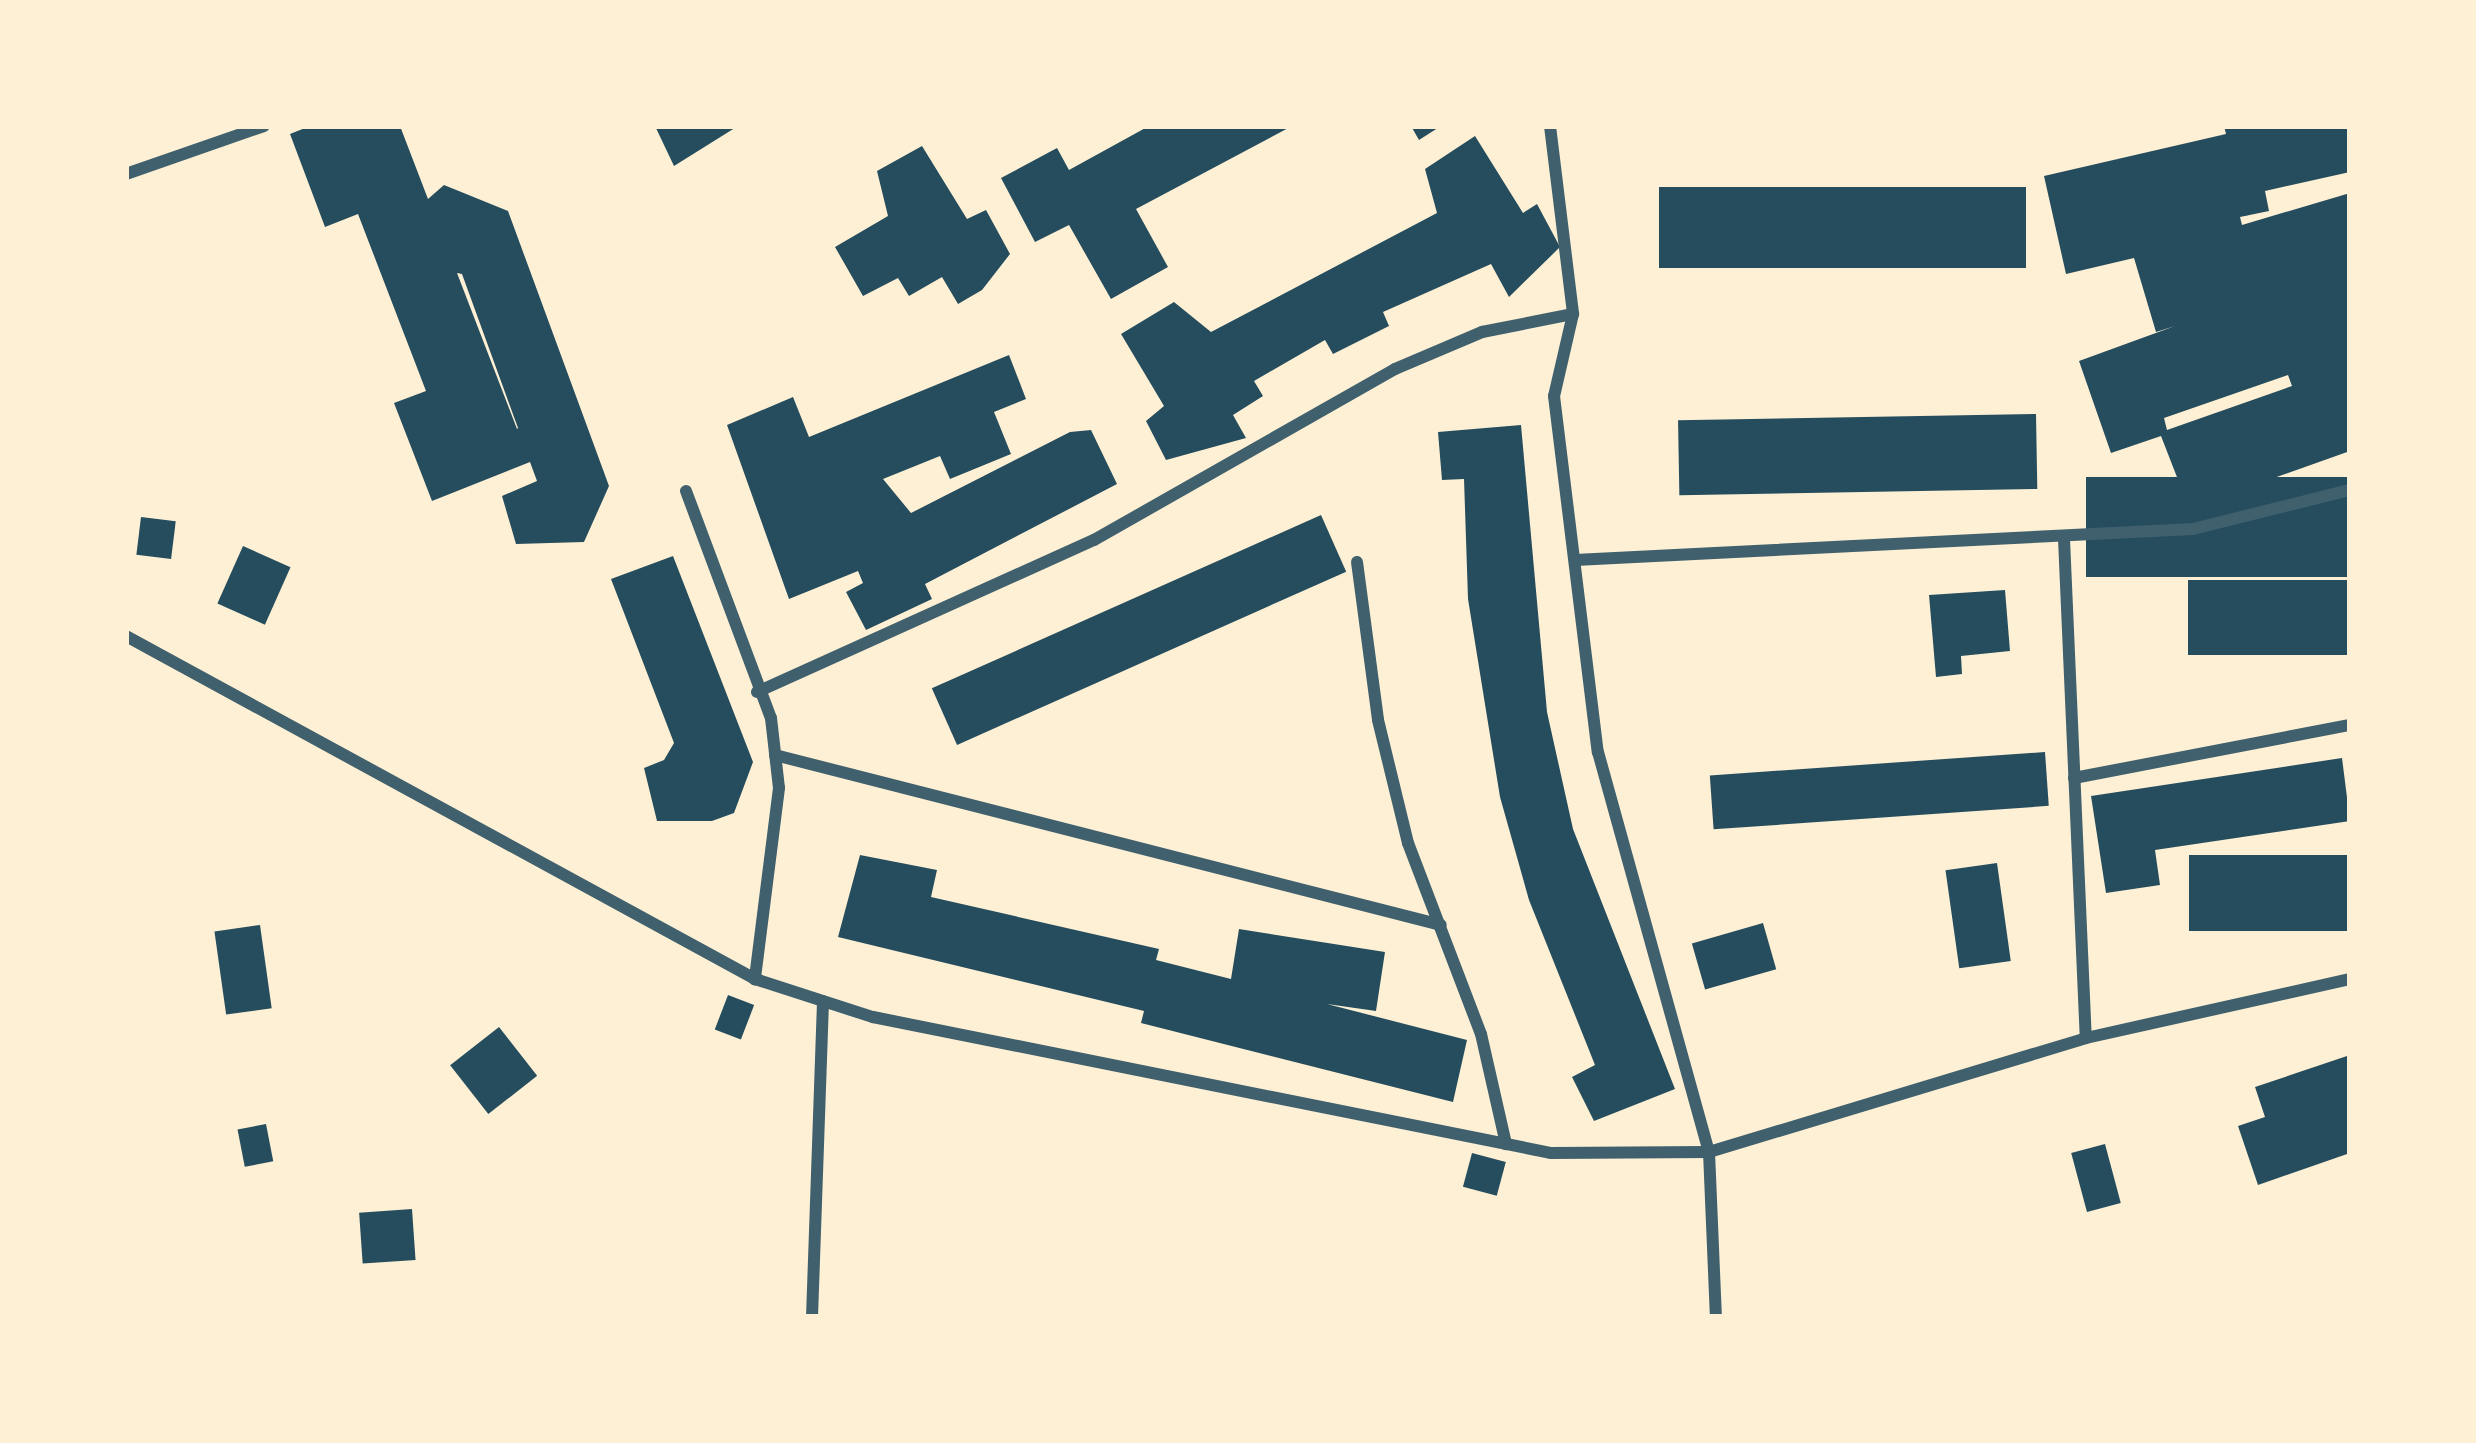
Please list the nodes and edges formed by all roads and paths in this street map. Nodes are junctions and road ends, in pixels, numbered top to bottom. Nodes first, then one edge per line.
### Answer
1 (263, 126) edge
2 (1550, 126) edge
3 (126, 174) edge
4 (1573, 314) junction
5 (686, 490) dead end
6 (2350, 490) edge
7 (2064, 539) junction
8 (1575, 560) junction
9 (1358, 562) dead end
10 (126, 637) edge
11 (757, 692) junction
12 (2350, 724) edge
13 (775, 754) junction
14 (2074, 778) junction
15 (1441, 925) junction
16 (755, 979) junction
17 (2350, 980) edge
18 (823, 1001) junction
19 (2086, 1038) junction
20 (1506, 1144) junction
21 (1709, 1151) junction
22 (812, 1317) edge
23 (1716, 1317) edge

1 - 3 street
2 - 4 street
4 - 8 street
4 - 11 street
5 - 11 street
6 - 7 street
7 - 8 street
7 - 14 street
8 - 21 street
9 - 15 street
10 - 16 street
11 - 13 street
12 - 14 street
13 - 15 street
13 - 16 street
14 - 19 street
15 - 20 street
16 - 18 street
17 - 19 street
18 - 20 street
18 - 22 street
19 - 21 street
20 - 21 street
21 - 23 street

